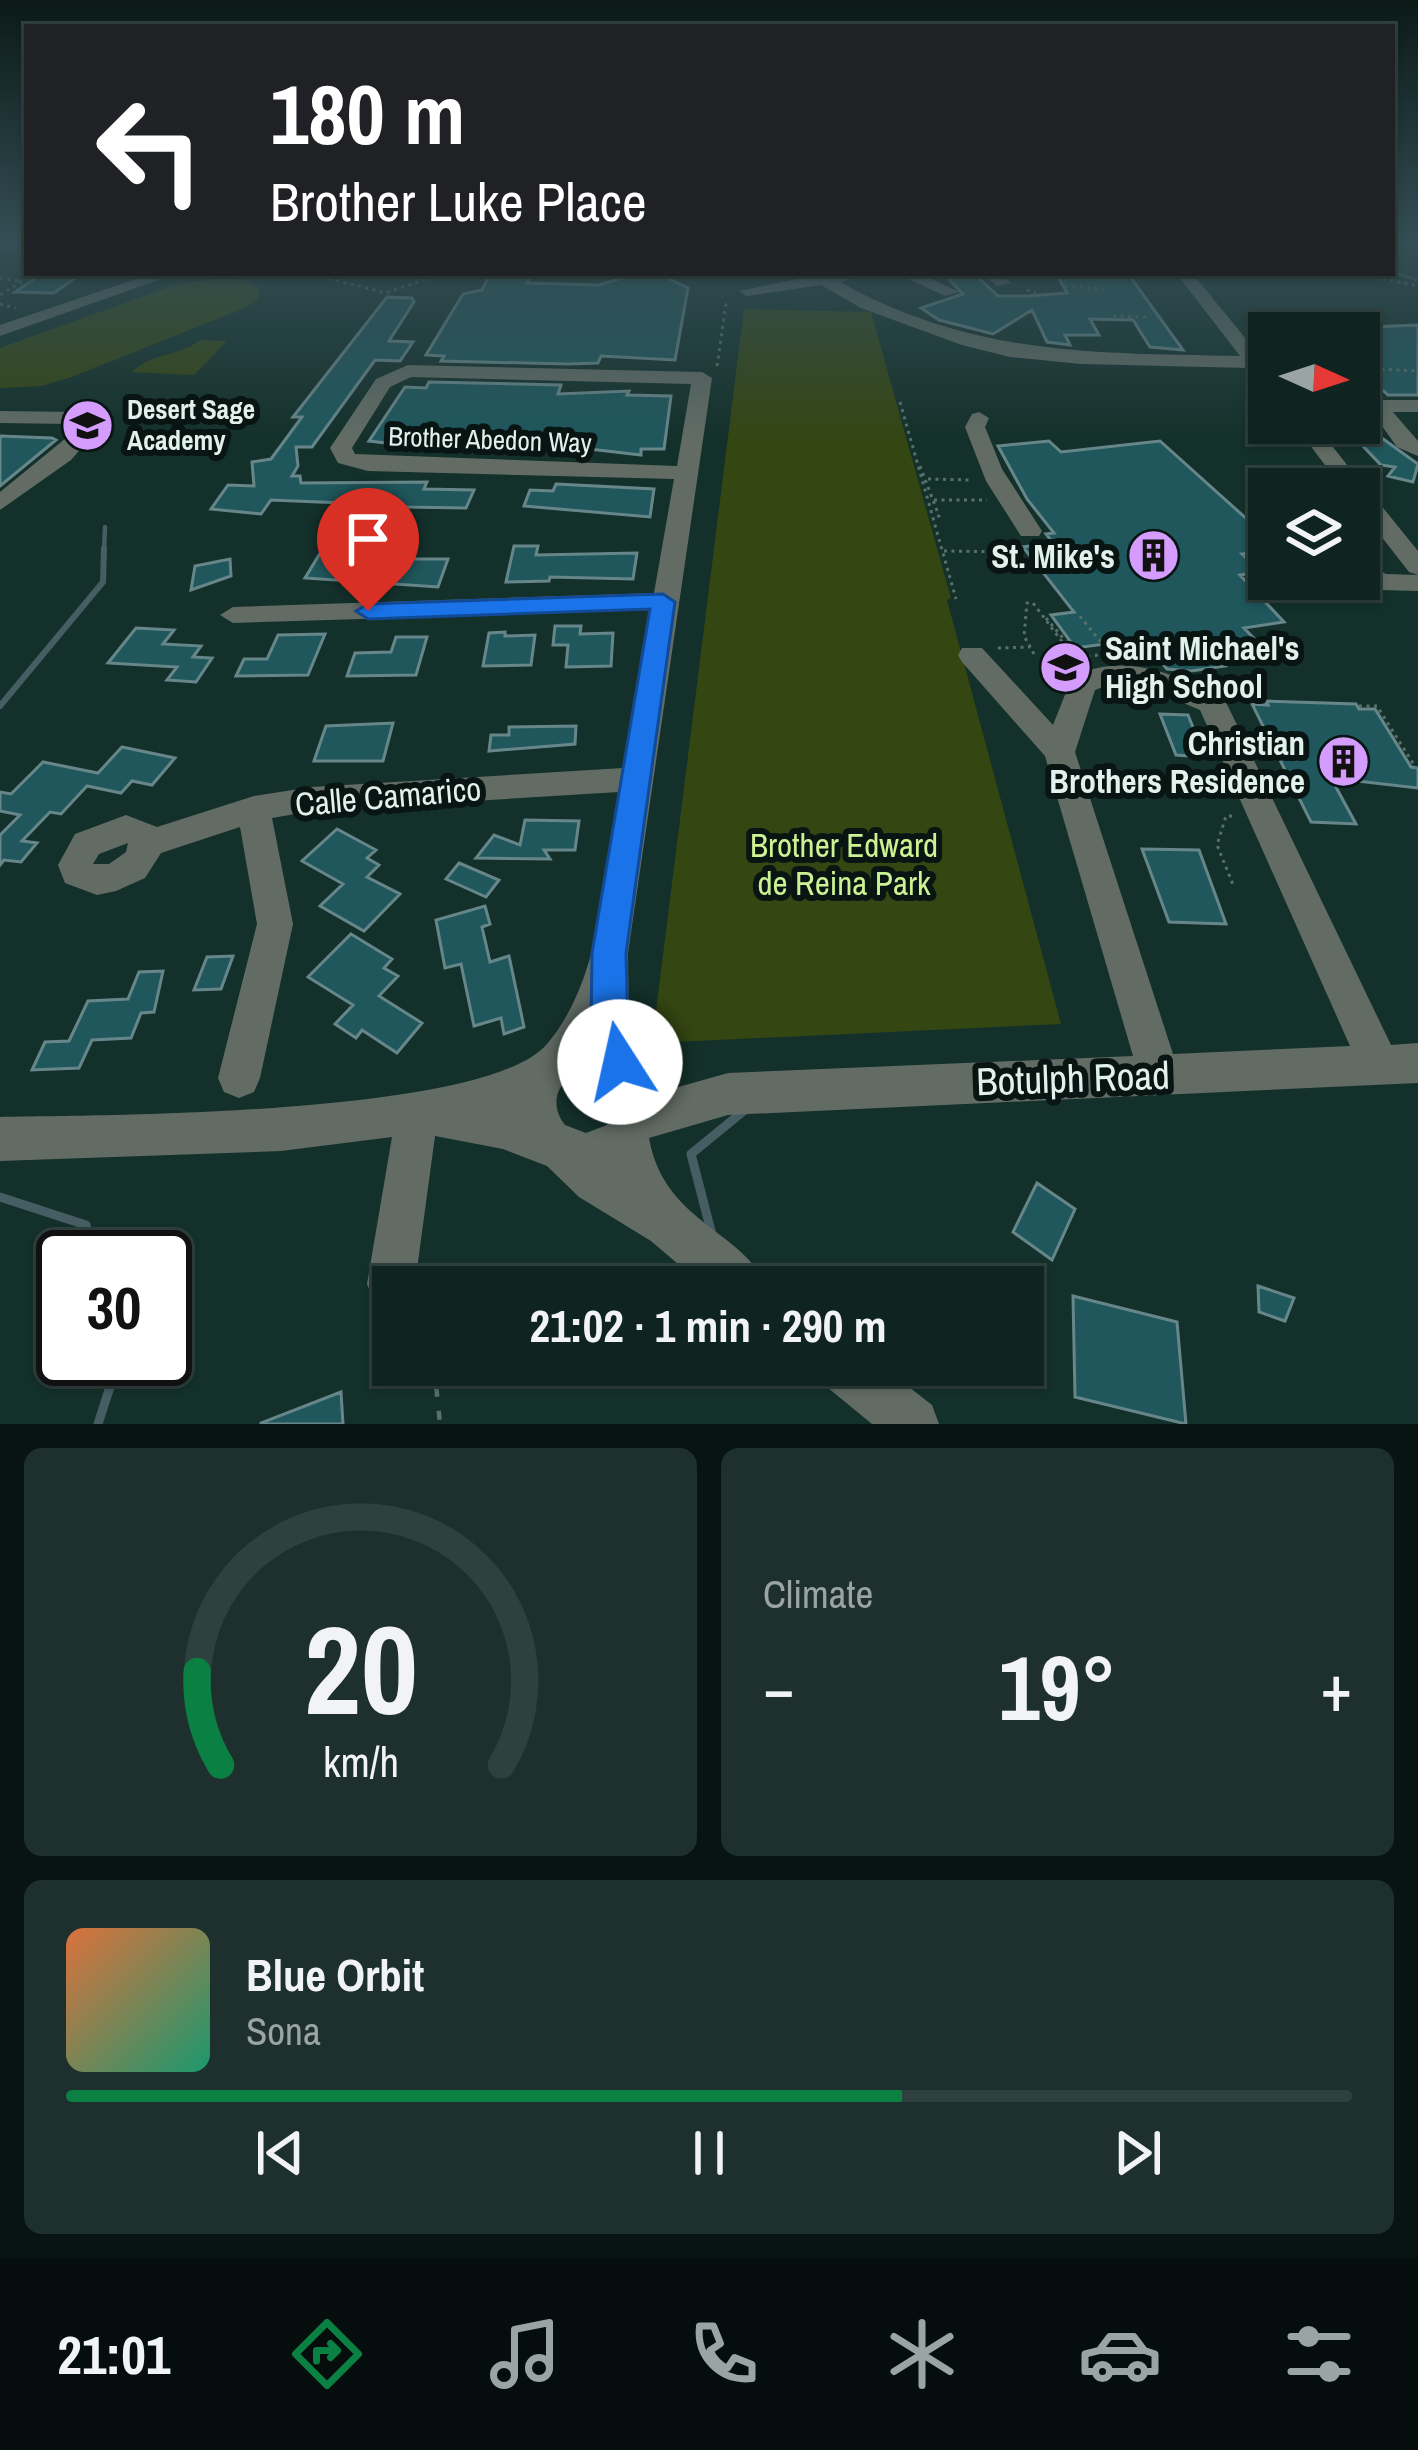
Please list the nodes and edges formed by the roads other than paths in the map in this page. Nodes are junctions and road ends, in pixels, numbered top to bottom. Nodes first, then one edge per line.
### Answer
1 (51, 308) edge
2 (58, 308) edge
3 (880, 308) edge
4 (1212, 308) edge
5 (0, 327) edge
6 (1248, 354) edge
7 (1248, 362) edge
8 (1418, 406) edge
9 (1380, 407) edge
10 (0, 417) edge
11 (979, 418) dead end
12 (1380, 418) edge
13 (1321, 444) edge
14 (1418, 450) edge
15 (1339, 468) edge
16 (686, 473) junction
17 (0, 503) edge
18 (1380, 519) edge
19 (1030, 531) dead end
20 (1418, 567) edge
21 (1380, 582) edge
22 (1418, 583) edge
23 (663, 602) junction
24 (233, 615) dead end
25 (978, 652) road end
26 (1059, 752) junction
27 (634, 779) junction
28 (254, 809) junction
29 (148, 844) dead end
30 (609, 953) junction
31 (1399, 1064) edge
32 (625, 1066) junction
33 (554, 1067) junction
34 (1159, 1075) junction
35 (239, 1078) dead end
36 (728, 1094) junction
37 (417, 1113) junction
38 (629, 1128) junction
39 (0, 1139) edge
40 (558, 1150) junction
41 (667, 1225) junction
42 (394, 1266) edge
43 (717, 1266) edge
44 (866, 1386) edge
45 (913, 1424) edge

1 - 5 street
2 - 5 street
3 - 7 street
4 - 6 street
8 - 9 street
10 - 17 street
11 - 19 street
12 - 14 street
13 - 15 street
16 - 16 street, Brother Abedon Way
16 - 23 street
18 - 20 street
21 - 22 street
23 - 24 street
23 - 27 street
25 - 26 street
26 - 31 street
26 - 34 street
27 - 28 street, Calle Camarico
27 - 30 street
28 - 29 street, Calle Camarico
28 - 35 street
30 - 32 street
30 - 33 street
31 - 34 street, Botulph Road
32 - 33 street
32 - 36 street, Botulph Road
32 - 38 street
33 - 37 street
33 - 40 street
34 - 36 street, Botulph Road
36 - 38 street, Botulph Road
37 - 39 street
37 - 40 street
37 - 42 street
38 - 40 street
38 - 41 street
40 - 41 street
41 - 43 street
44 - 45 street

